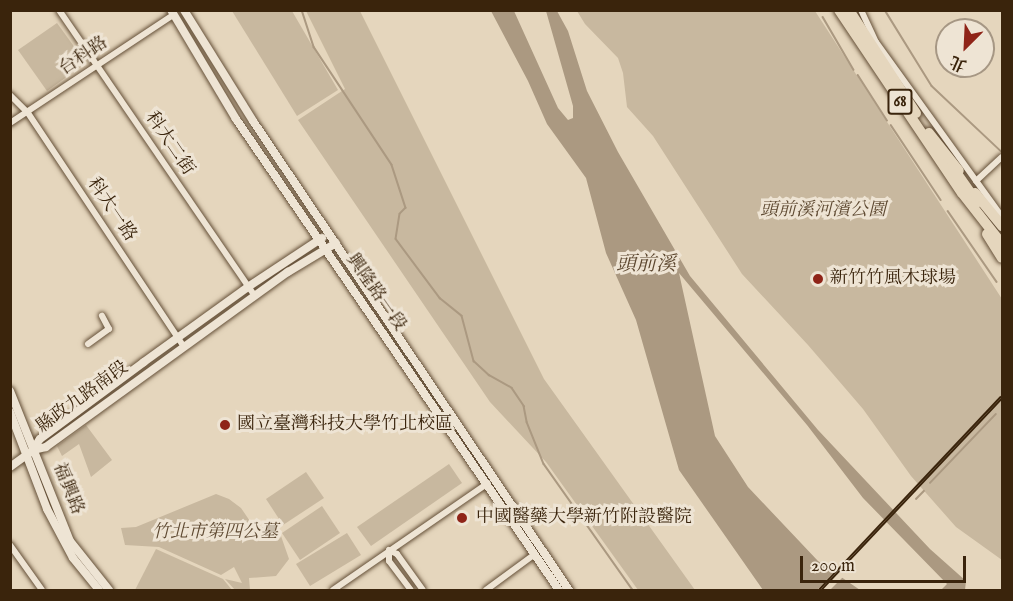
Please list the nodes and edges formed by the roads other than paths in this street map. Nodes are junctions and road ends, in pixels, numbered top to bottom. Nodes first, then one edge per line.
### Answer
1 (59, 10) edge
2 (184, 10) edge
3 (839, 10) edge
4 (849, 10) edge
5 (861, 10) edge
6 (172, 13) edge
7 (97, 66) junction
8 (10, 95) edge
9 (28, 114) junction
10 (10, 123) edge
11 (929, 134) junction
12 (1002, 157) edge
13 (976, 181) junction
14 (962, 193) junction
15 (1002, 217) edge
16 (1002, 226) edge
17 (330, 233) junction
18 (1002, 234) edge
19 (319, 241) junction
20 (336, 243) junction
21 (1002, 244) edge
22 (324, 250) junction
23 (1002, 258) edge
24 (248, 287) junction
25 (254, 295) junction
26 (102, 316) dead end
27 (181, 342) junction
28 (88, 344) dead end
29 (10, 391) edge
30 (10, 412) edge
31 (29, 453) junction
32 (10, 466) edge
33 (489, 482) junction
34 (10, 545) edge
35 (389, 550) junction
36 (535, 555) junction
37 (42, 591) edge
38 (99, 591) edge
39 (109, 591) edge
40 (333, 591) edge
41 (411, 591) edge
42 (423, 591) edge
43 (486, 591) edge
44 (559, 591) edge
45 (569, 591) edge

1 - 7 street, 科大二街
2 - 17 street, 興隆路一段
3 - 14 highway, 68
4 - 11 highway, 68
5 - 13 street
6 - 7 street, 台科路
6 - 19 street, 興隆路一段
7 - 9 street, 台科路
7 - 24 street, 科大二街
8 - 9 street, 科大一路
9 - 10 street, 台科路
9 - 27 street, 科大一路
11 - 16 highway
11 - 18 highway, 68
12 - 13 street
13 - 15 street
14 - 21 highway, 68
14 - 23 highway
17 - 19 street, 縣政九路南段
17 - 20 street, 興隆路一段
19 - 22 street, 興隆路一段
19 - 24 street, 縣政九路南段
20 - 22 street, 縣政九路南段
20 - 33 street, 興隆路一段
22 - 25 street, 縣政九路南段
22 - 33 street, 興隆路一段
24 - 25 street, 科大二街
24 - 27 street, 縣政九路南段
25 - 27 street, 縣政九路南段
26 - 28 street
27 - 31 street, 縣政九路南段
29 - 31 street, 福興路
30 - 31 street, 福興路
31 - 32 street, 縣政九路南段
31 - 38 street, 福興路
31 - 39 street, 福興路
33 - 35 street
33 - 36 street, 興隆路一段
33 - 45 street, 興隆路一段
34 - 37 street
35 - 40 street
35 - 41 street
35 - 42 street
36 - 43 street
36 - 44 street, 興隆路一段

